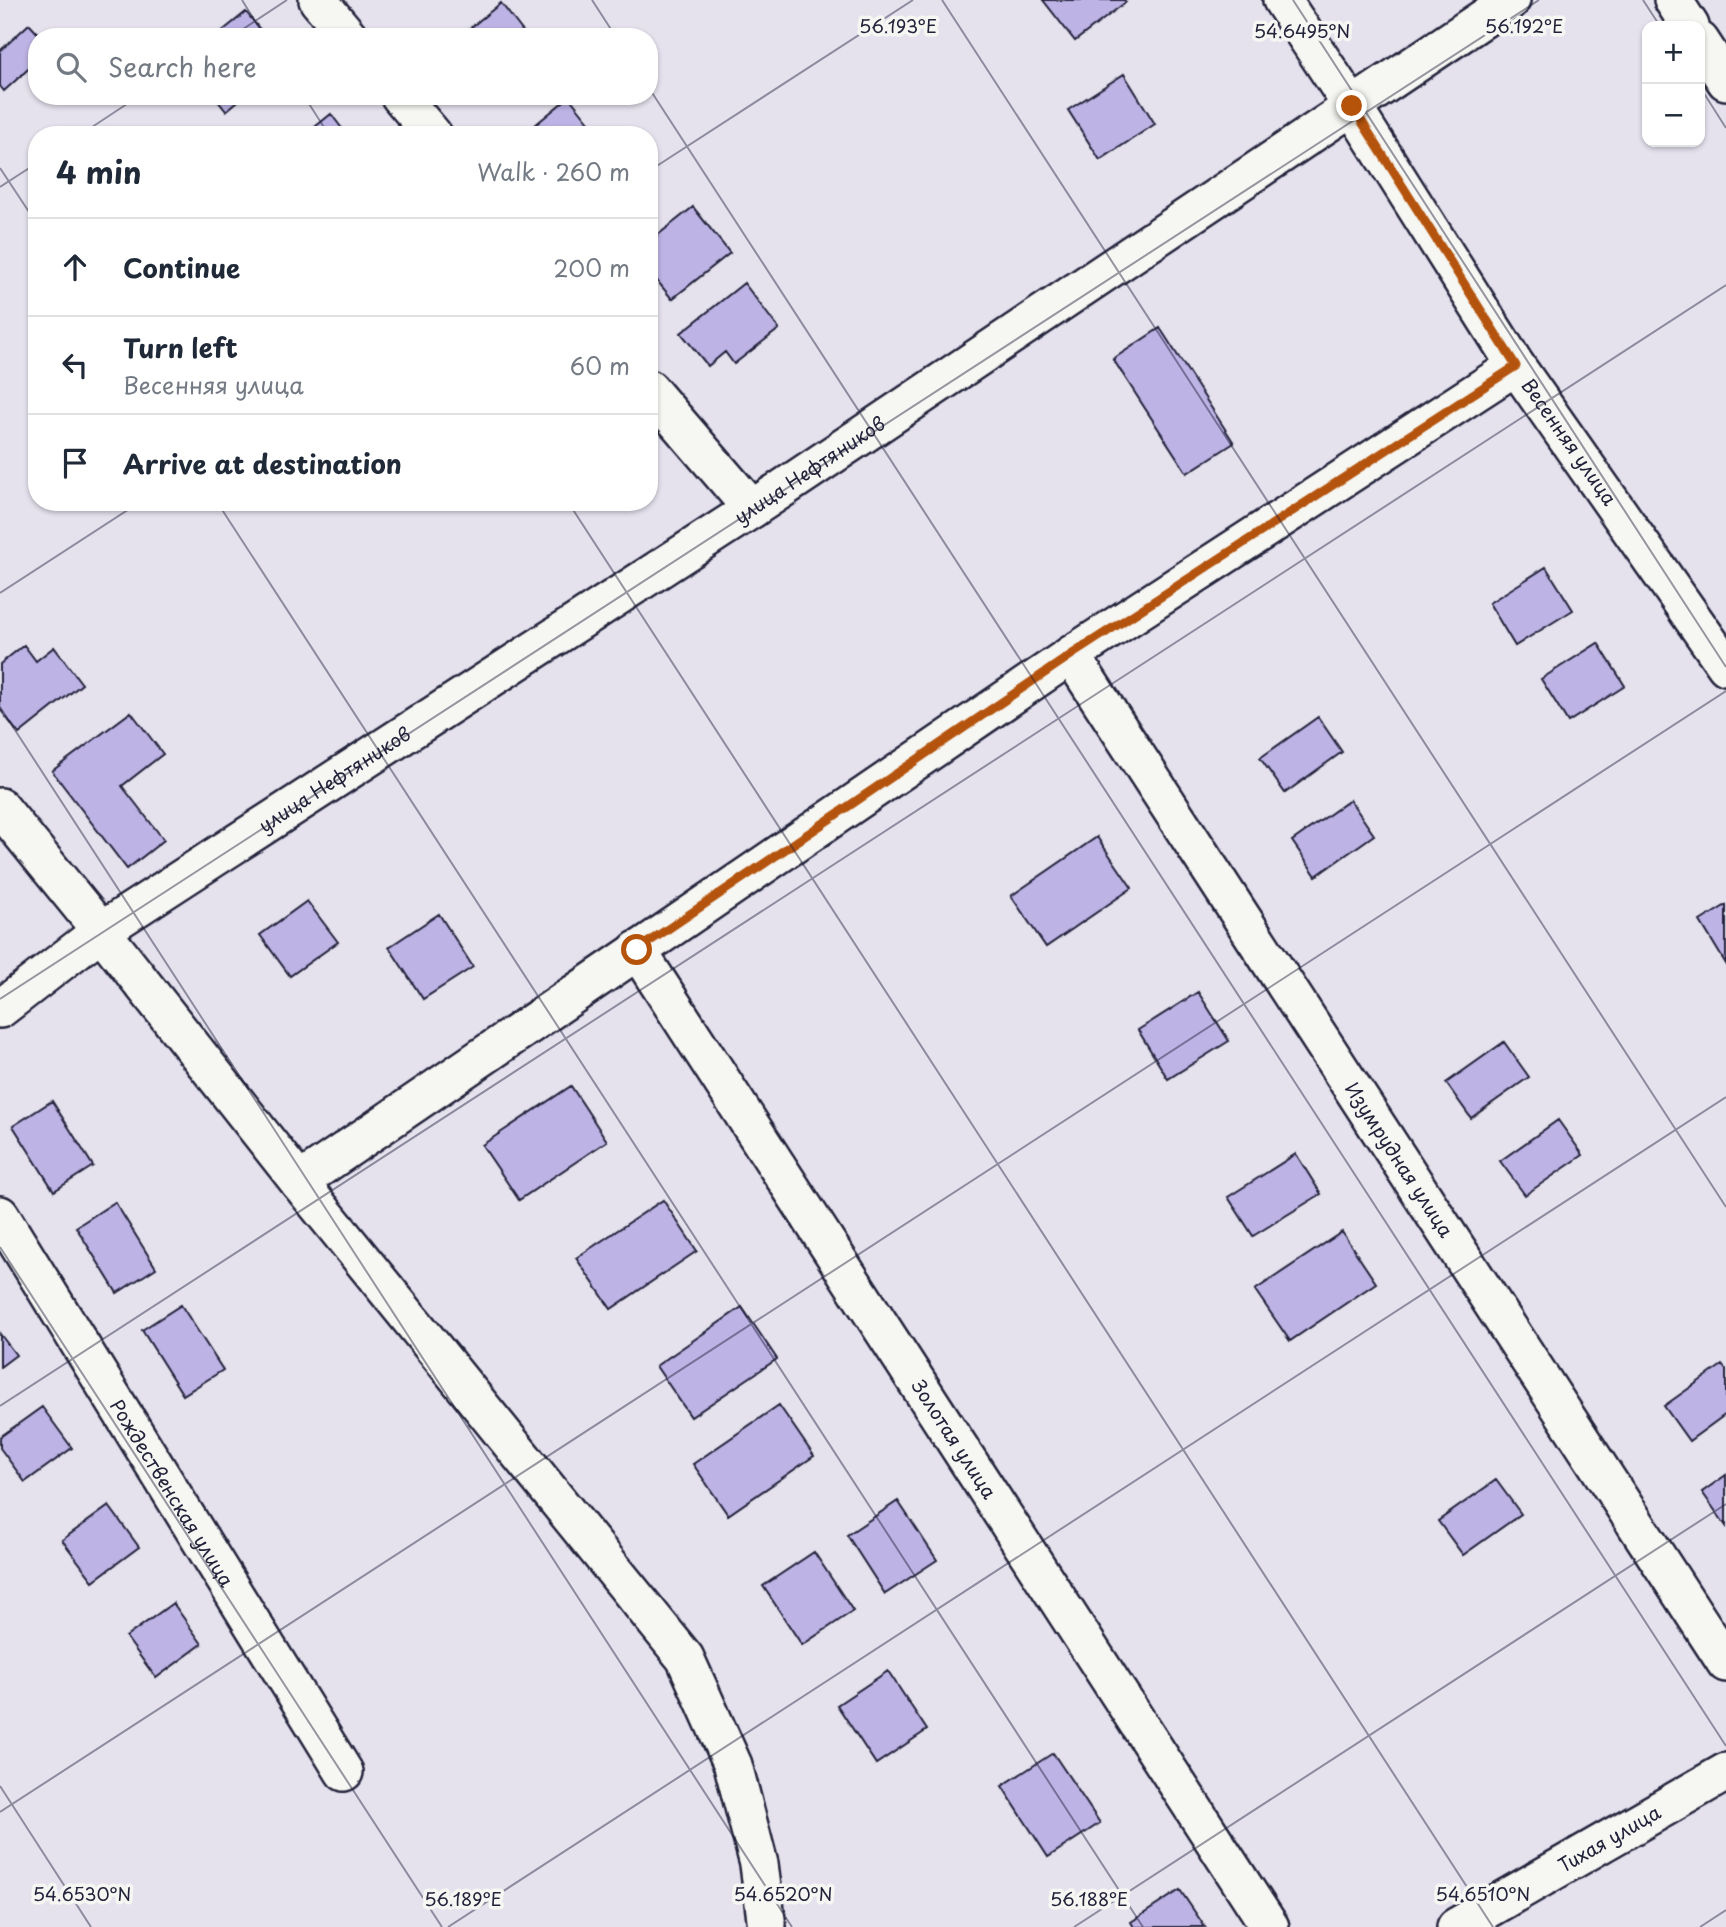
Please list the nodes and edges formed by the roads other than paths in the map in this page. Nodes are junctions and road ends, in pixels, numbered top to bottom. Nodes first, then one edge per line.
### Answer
1 (318, 0) edge
2 (1282, 0) edge
3 (1511, 0) edge
4 (1673, 0) edge
5 (1687, 21) edge
6 (341, 28) edge
7 (1705, 49) edge
8 (1726, 81) edge
9 (408, 105) edge
10 (1352, 106) junction
11 (425, 126) edge
12 (1516, 366) junction
13 (658, 399) edge
14 (752, 509) junction
15 (1071, 655) junction
16 (1726, 666) edge
17 (0, 807) edge
18 (101, 931) junction
19 (637, 950) junction
20 (0, 1009) edge
21 (299, 1182) junction
22 (0, 1215) edge
23 (1726, 1663) edge
24 (344, 1772) dead end
25 (1726, 1772) edge
26 (767, 1927) edge
27 (1270, 1927) edge
28 (1456, 1927) edge

1 - 6 street
2 - 10 street, Весенняя улица
3 - 10 street, улица Нефтяников
4 - 5 street
7 - 8 street
9 - 11 street
10 - 12 street, Весенняя улица
10 - 14 street, улица Нефтяников
12 - 15 street
12 - 16 street, Весенняя улица
13 - 14 street
14 - 18 street, улица Нефтяников
15 - 19 street
15 - 23 street, Изумрудная улица
17 - 18 street
18 - 20 street
18 - 21 street
19 - 21 street
19 - 27 street, Золотая улица
21 - 26 street
22 - 24 street, Рождественская улица
25 - 28 street, Тихая улица

